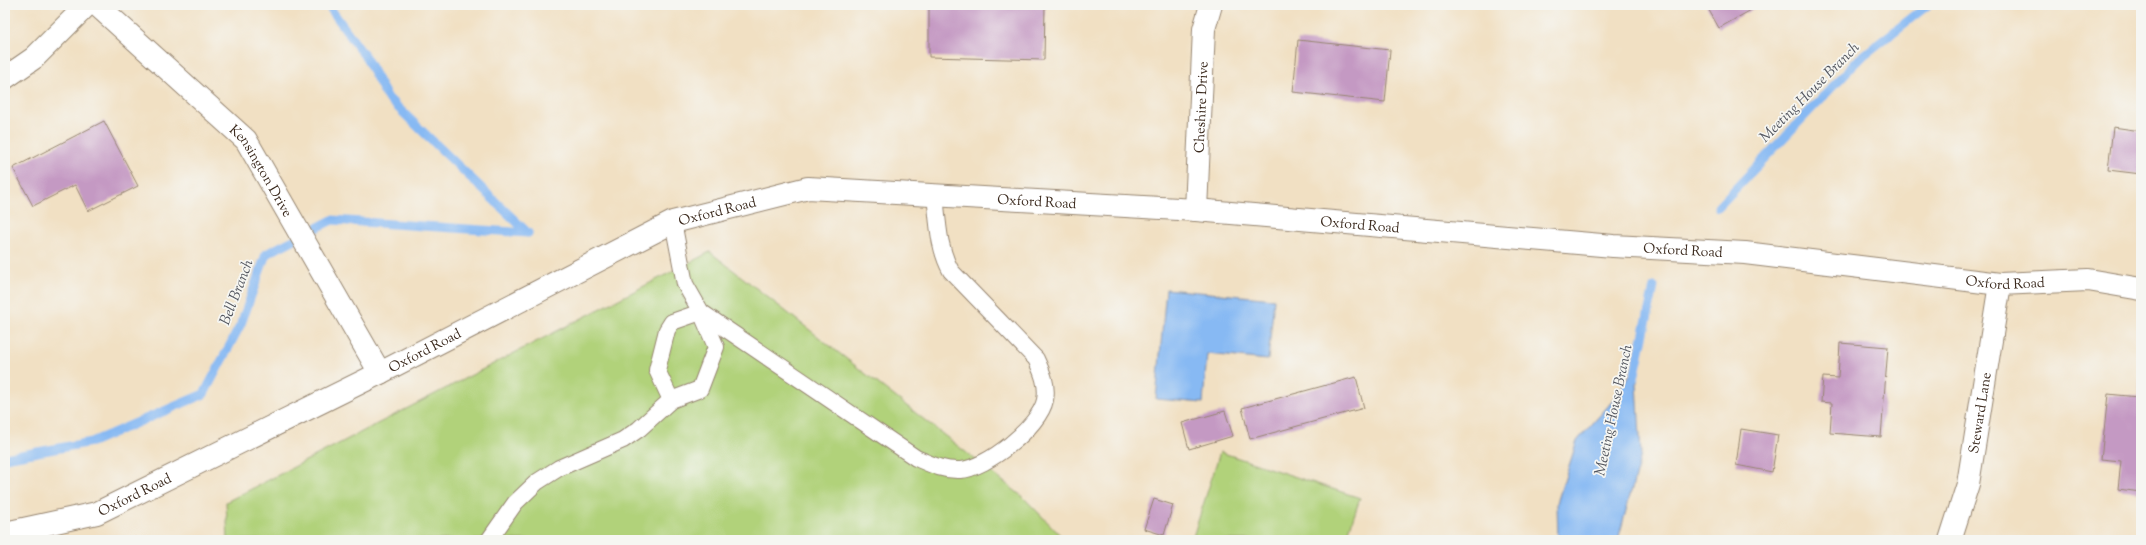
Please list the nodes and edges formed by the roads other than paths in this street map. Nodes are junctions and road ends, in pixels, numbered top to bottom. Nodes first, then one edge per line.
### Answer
1 (87, 5) edge
2 (97, 5) edge
3 (1211, 5) edge
4 (5, 78) edge
5 (935, 195) junction
6 (1196, 210) junction
7 (673, 222) junction
8 (2000, 284) junction
9 (2141, 289) edge
10 (701, 312) junction
11 (380, 373) junction
12 (671, 400) junction
13 (502, 533) edge
14 (21, 534) edge
15 (489, 540) edge
16 (1950, 540) edge

1 - 4 street
2 - 11 street, Kensington Drive
3 - 6 street, Cheshire Drive
5 - 6 street, Oxford Road
5 - 7 street, Oxford Road
5 - 10 lane
6 - 8 street, Oxford Road
7 - 10 lane
7 - 11 street, Oxford Road
8 - 9 street, Oxford Road
8 - 16 street, Steward Lane
10 - 12 lane
10 - 12 lane
11 - 14 street, Oxford Road
12 - 13 lane
13 - 15 lane

